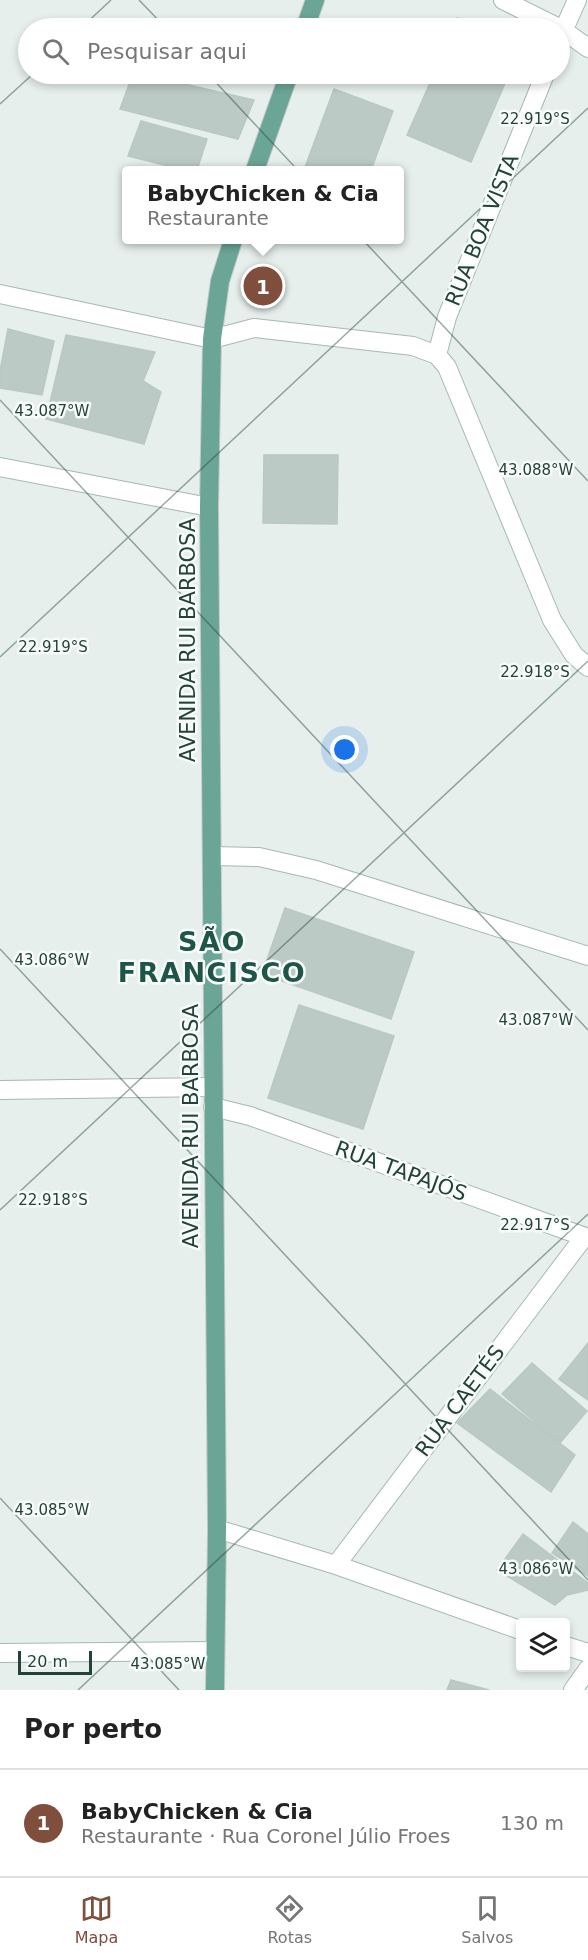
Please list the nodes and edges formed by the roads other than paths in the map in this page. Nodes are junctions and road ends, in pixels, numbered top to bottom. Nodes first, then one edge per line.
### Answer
1 (315, 0) edge
2 (502, 0) edge
3 (577, 0) edge
4 (309, 18) edge
5 (533, 18) edge
6 (569, 18) edge
7 (570, 39) edge
8 (588, 48) edge
9 (285, 84) edge
10 (541, 84) edge
11 (257, 166) edge
12 (232, 244) edge
13 (0, 294) edge
14 (212, 339) junction
15 (437, 355) junction
16 (0, 467) edge
17 (209, 507) junction
18 (588, 667) edge
19 (212, 856) junction
20 (588, 956) edge
21 (213, 1087) junction
22 (0, 1090) edge
23 (213, 1107) junction
24 (586, 1238) edge
25 (217, 1529) junction
26 (336, 1565) junction
27 (516, 1629) edge
28 (570, 1647) edge
29 (215, 1651) junction
30 (0, 1653) edge
31 (588, 1653) edge
32 (588, 1669) edge
33 (215, 1690) edge
34 (573, 1690) edge

1 - 4 main road
2 - 5 street
3 - 6 street
7 - 8 street
9 - 11 main road
10 - 15 street, RUA BOA VISTA
12 - 14 main road, AVENIDA RUI BARBOSA
13 - 14 street
14 - 15 street
14 - 17 main road, AVENIDA RUI BARBOSA
15 - 18 street
16 - 17 street
17 - 19 main road, AVENIDA RUI BARBOSA
19 - 20 street
19 - 21 main road, AVENIDA RUI BARBOSA
21 - 22 street
21 - 23 main road, AVENIDA RUI BARBOSA
23 - 24 street, RUA TAPAJÓS
23 - 25 main road, AVENIDA RUI BARBOSA
24 - 26 street, RUA CAETÉS
25 - 26 street
25 - 29 main road, AVENIDA RUI BARBOSA
26 - 27 street
28 - 31 street
29 - 30 street
29 - 33 main road, AVENIDA RUI BARBOSA
32 - 34 street

